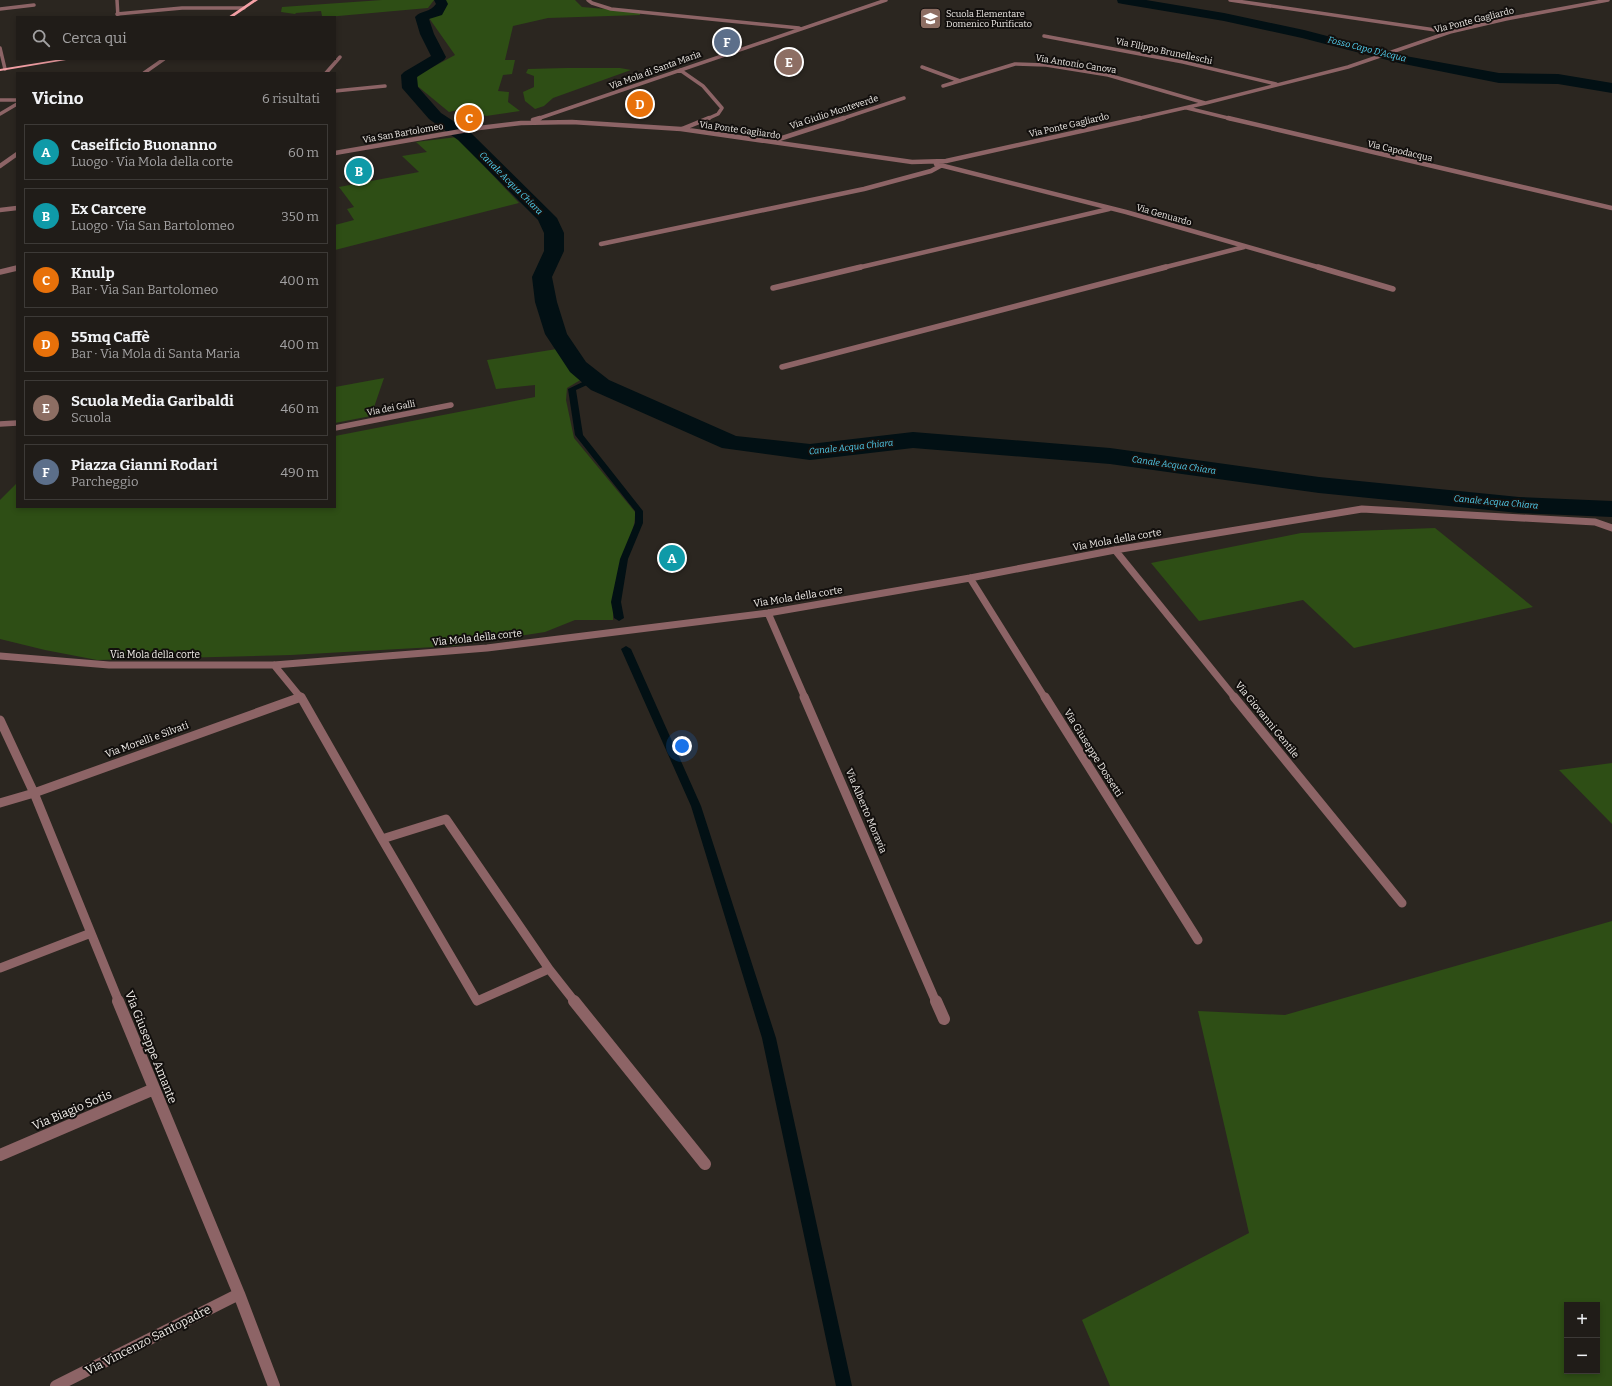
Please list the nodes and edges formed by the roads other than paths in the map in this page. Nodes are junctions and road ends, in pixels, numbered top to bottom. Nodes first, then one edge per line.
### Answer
1 (117, 0) edge
2 (182, 0) edge
3 (256, 0) edge
4 (588, 0) edge
5 (886, 0) edge
6 (1230, 0) edge
7 (1608, 0) edge
8 (34, 5) dead end
9 (182, 8) junction
10 (244, 8) junction
11 (0, 9) edge
12 (118, 16) edge
13 (232, 16) edge
14 (802, 28) junction
15 (1450, 32) junction
16 (1044, 36) dead end
17 (0, 48) edge
18 (340, 57) dead end
19 (63, 60) edge
20 (163, 60) edge
21 (922, 67) dead end
22 (2, 69) edge
23 (680, 70) junction
24 (145, 72) edge
25 (327, 72) edge
26 (960, 81) junction
27 (1279, 85) junction
28 (385, 86) dead end
29 (943, 86) dead end
30 (336, 91) edge
31 (904, 98) dead end
32 (0, 100) edge
33 (16, 100) edge
34 (1206, 103) junction
35 (16, 105) edge
36 (1184, 108) junction
37 (0, 114) edge
38 (521, 123) junction
39 (681, 129) junction
40 (770, 142) junction
41 (336, 153) edge
42 (16, 155) edge
43 (929, 162) junction
44 (942, 165) junction
45 (0, 166) edge
46 (16, 208) edge
47 (1112, 208) junction
48 (1612, 208) edge
49 (0, 210) edge
50 (601, 244) dead end
51 (1244, 246) junction
52 (16, 268) edge
53 (0, 272) edge
54 (774, 288) dead end
55 (1393, 289) dead end
56 (782, 367) dead end
57 (451, 405) dead end
58 (16, 423) edge
59 (0, 424) edge
60 (336, 428) edge
61 (1612, 528) edge
62 (1115, 550) junction
63 (970, 578) junction
64 (768, 613) junction
65 (1, 657) edge
66 (274, 665) junction
67 (301, 697) junction
68 (0, 720) edge
69 (34, 793) junction
70 (0, 803) edge
71 (382, 839) junction
72 (1402, 903) dead end
73 (92, 933) junction
74 (1198, 940) dead end
75 (0, 968) edge
76 (549, 969) junction
77 (944, 1019) dead end
78 (154, 1089) junction
79 (0, 1155) edge
80 (705, 1164) dead end
81 (239, 1294) junction
82 (56, 1386) edge
83 (274, 1386) edge

1 - 12 street
2 - 9 street
3 - 10 main road
4 - 14 street
5 - 14 street, Via Mola di Santa Maria
6 - 15 street
7 - 15 street, Via Ponte Gagliardo
8 - 11 street
9 - 10 street
9 - 12 street
10 - 13 main road
14 - 23 street, Via Mola di Santa Maria
15 - 27 street, Via Ponte Gagliardo
16 - 27 street, Via Filippo Brunelleschi
17 - 22 street
18 - 25 street
19 - 22 main road
20 - 24 street
21 - 26 street
23 - 38 street, Via Mola di Santa Maria
23 - 39 street
26 - 29 street, Via Antonio Canova
26 - 34 street, Via Antonio Canova
27 - 34 street, Via Ponte Gagliardo
28 - 30 street
31 - 40 street, Via Giulio Monteverde
32 - 33 street
34 - 36 street, Via Ponte Gagliardo
35 - 37 street
36 - 43 street, Via Ponte Gagliardo
36 - 48 street, Via Capodacqua
38 - 39 street, Via Ponte Gagliardo
38 - 41 street, Via San Bartolomeo
39 - 40 street, Via Ponte Gagliardo
40 - 43 street, Via Ponte Gagliardo
42 - 45 street
43 - 44 street, Via Genuardo
44 - 47 street, Via Genuardo
44 - 50 street
46 - 49 street
47 - 51 street, Via Genuardo
47 - 54 street
51 - 55 street, Via Genuardo
51 - 56 street
52 - 53 street
57 - 60 street, Via dei Galli
58 - 59 street
61 - 62 street, Via Mola della corte
62 - 63 street, Via Mola della corte
62 - 72 street, Via Giovanni Gentile
63 - 64 street, Via Mola della corte
63 - 74 street, Via Giuseppe Dossetti
64 - 66 street, Via Mola della corte
64 - 77 street, Via Alberto Moravia
65 - 66 street, Via Mola della corte
66 - 67 street
67 - 69 street, Via Morelli e Silvati
67 - 71 street
68 - 69 street, Via Giuseppe Amante
69 - 70 street, Via Morelli e Silvati
69 - 73 street, Via Giuseppe Amante
71 - 76 street
71 - 76 street
73 - 75 street
73 - 78 street, Via Giuseppe Amante
76 - 80 street
78 - 79 street, Via Biagio Sotis
78 - 81 street, Via Giuseppe Amante
81 - 82 street, Via Vincenzo Santopadre
81 - 83 street, Via Giuseppe Amante

